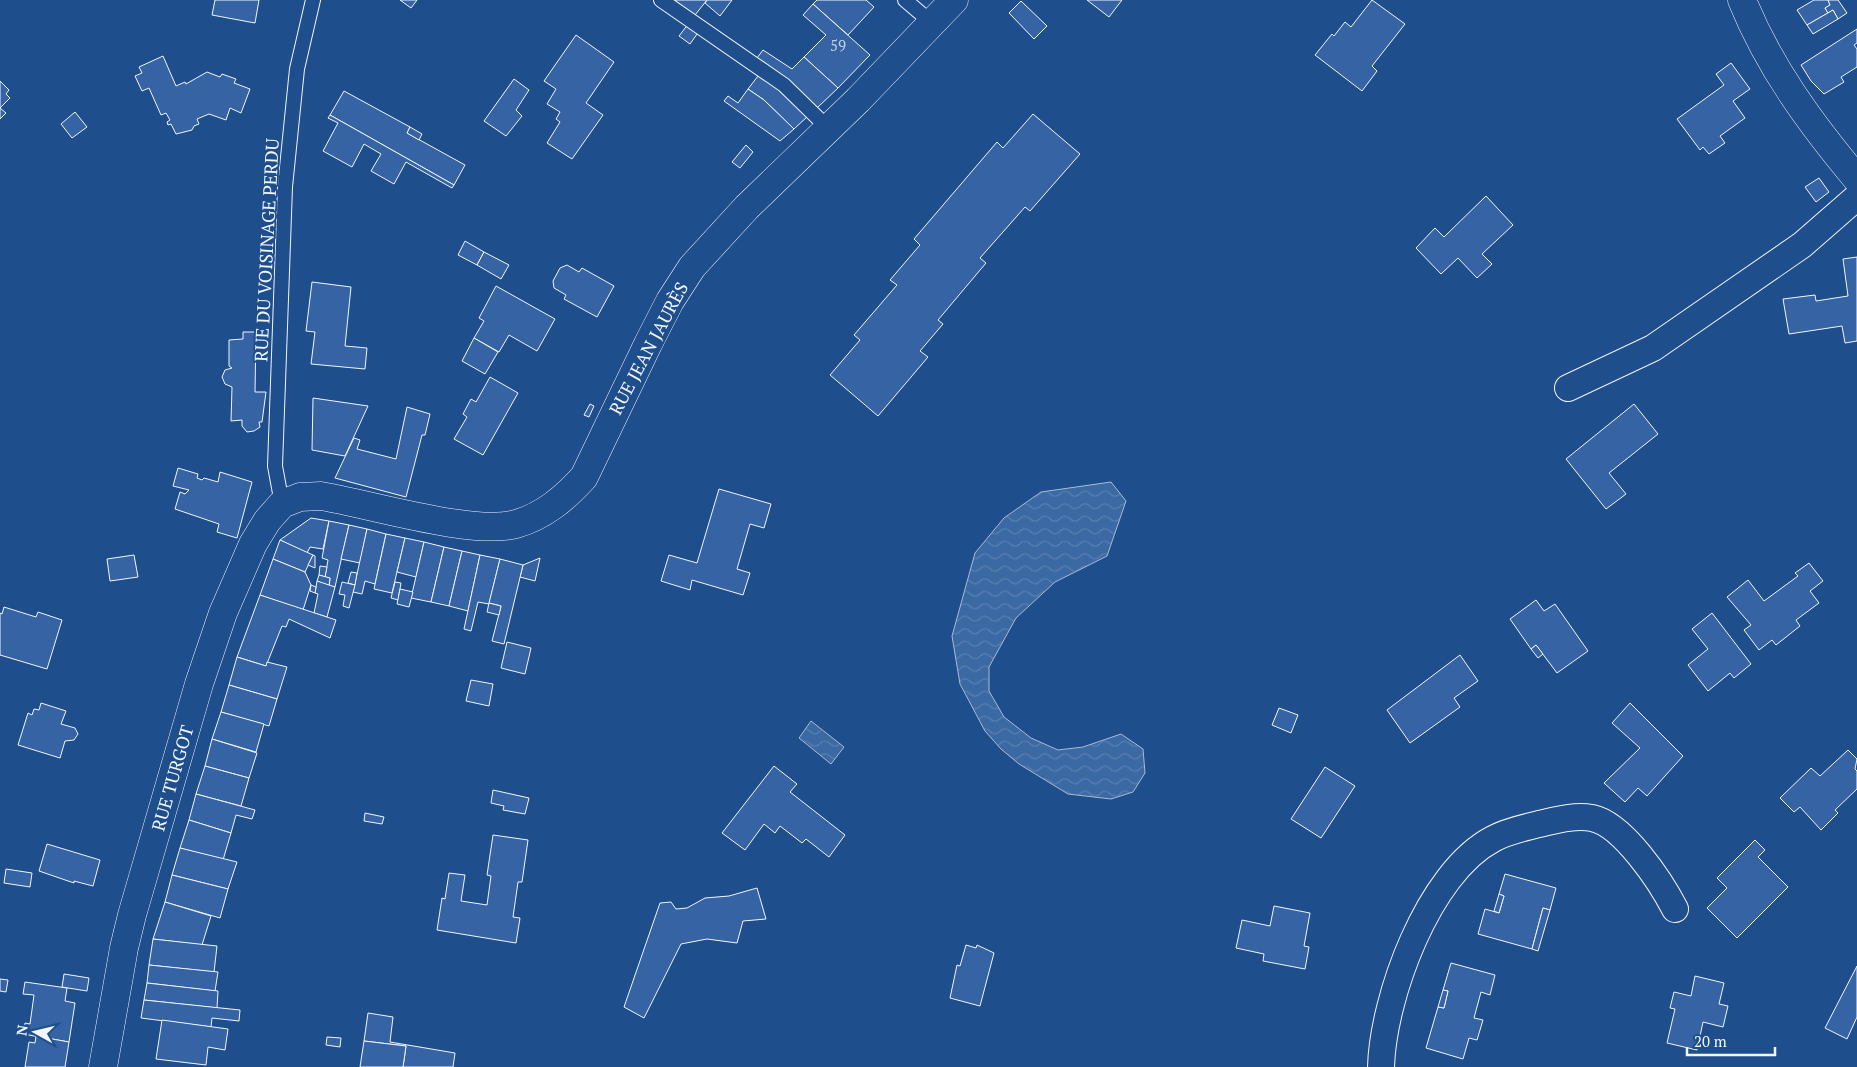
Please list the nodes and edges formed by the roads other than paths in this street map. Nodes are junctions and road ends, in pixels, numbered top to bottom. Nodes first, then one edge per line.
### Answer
1 (313, 0) edge
2 (661, 0) edge
3 (905, 0) edge
4 (954, 0) edge
5 (1742, 0) edge
6 (932, 23) junction
7 (828, 128) junction
8 (1857, 179) edge
9 (1857, 197) edge
10 (1568, 388) dead end
11 (282, 504) junction
12 (1675, 909) dead end
13 (104, 1067) edge
14 (1381, 1067) edge

1 - 11 lane, RUE DU VOISINAGE PERDU
2 - 7 lane
3 - 6 lane
4 - 6 street, RUE JEAN JAURÈS
5 - 8 street
6 - 7 street, RUE JEAN JAURÈS
7 - 11 street, RUE JEAN JAURÈS
9 - 10 street
11 - 13 street, RUE TURGOT
12 - 14 street

